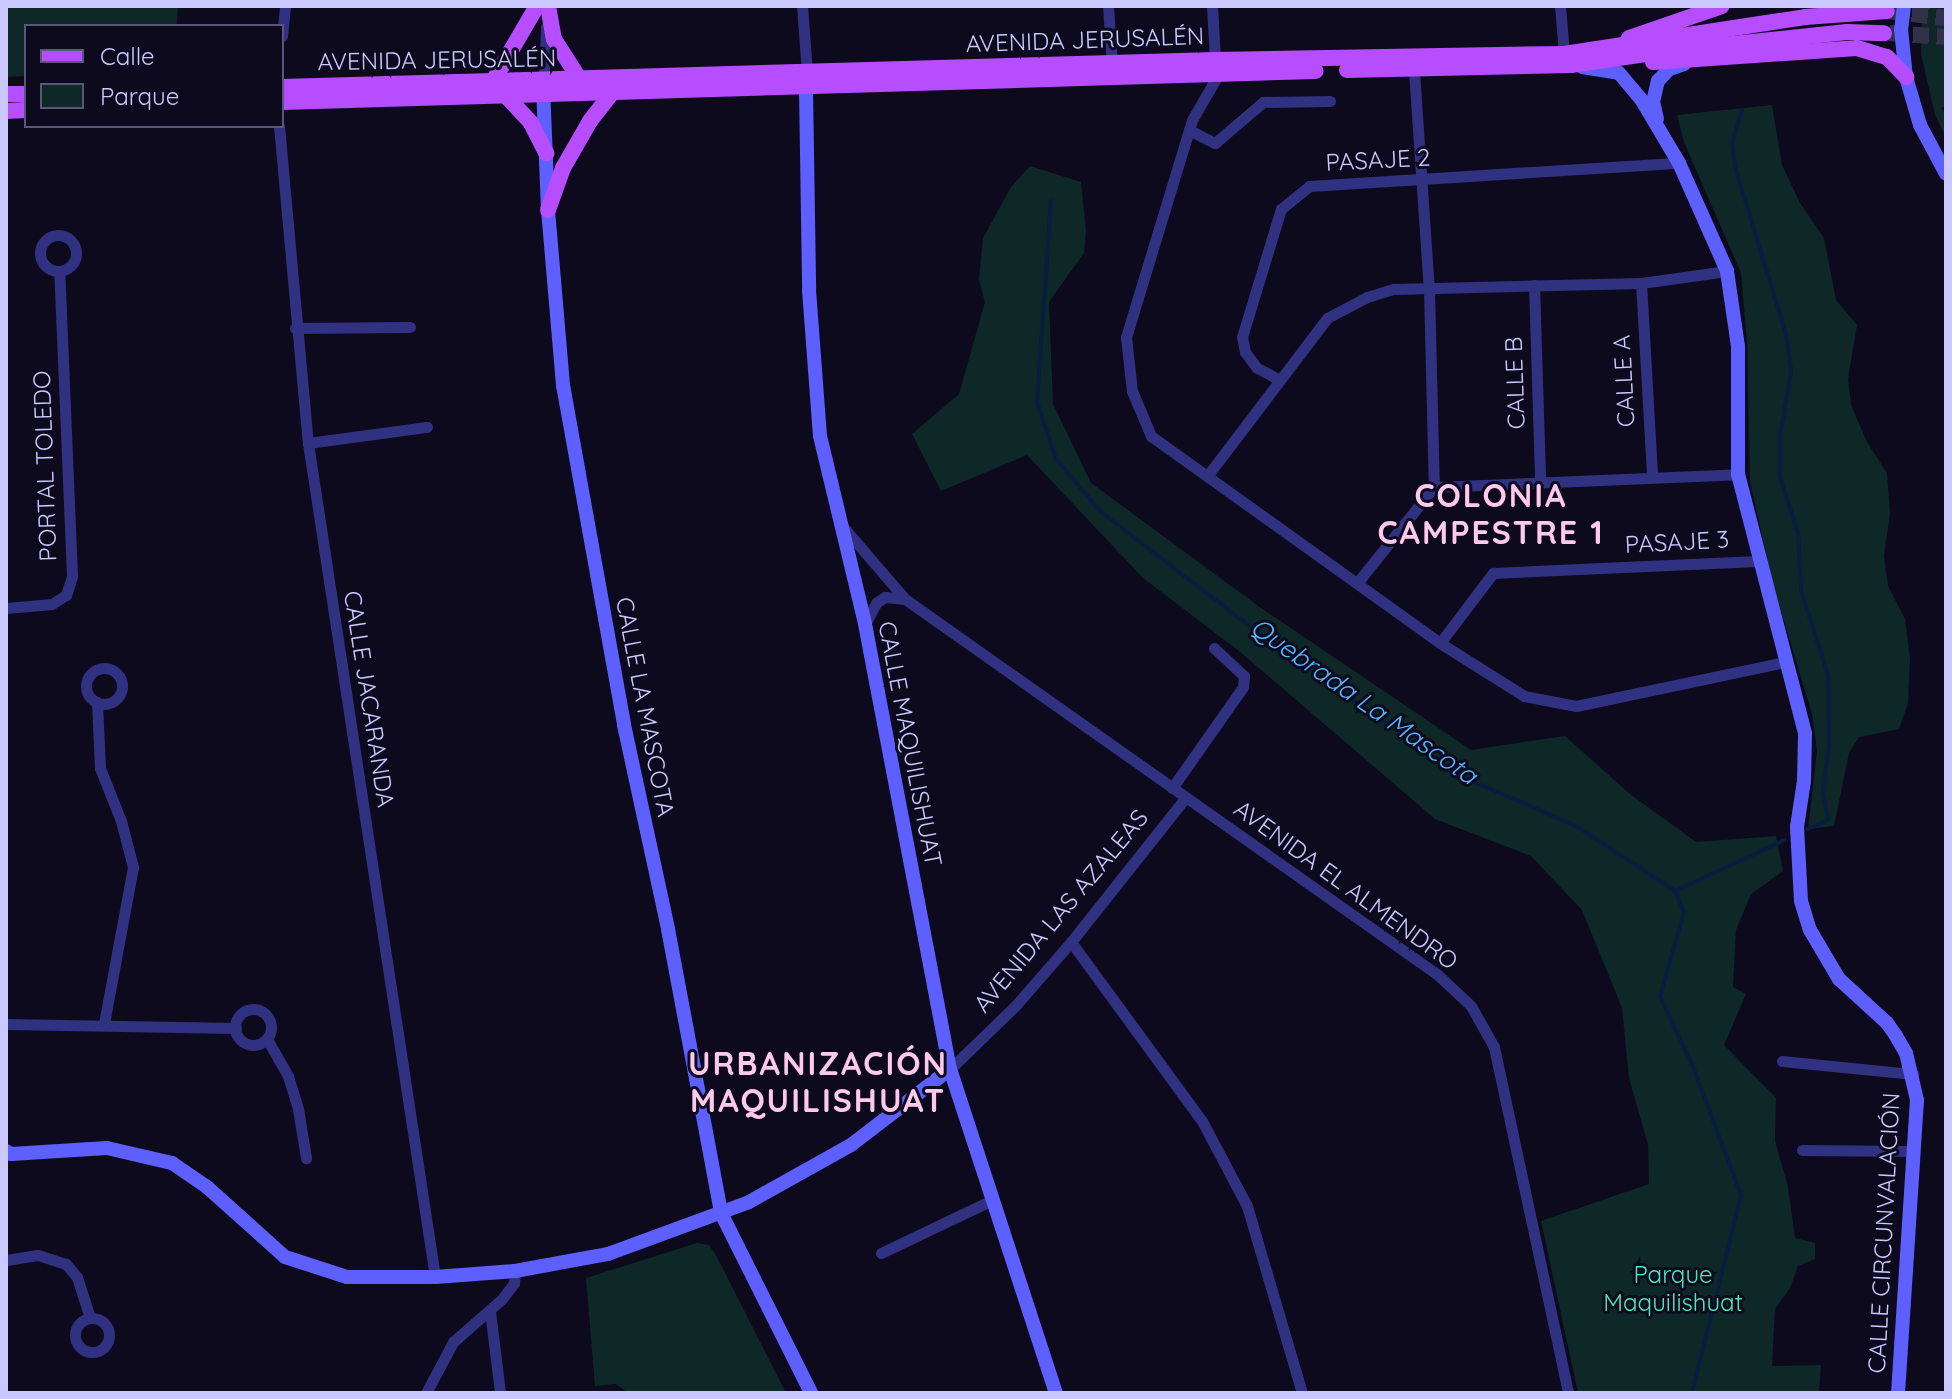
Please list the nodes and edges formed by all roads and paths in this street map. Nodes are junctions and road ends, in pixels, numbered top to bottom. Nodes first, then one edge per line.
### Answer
1 (537, 6) edge
2 (547, 6) edge
3 (802, 6) edge
4 (1108, 6) edge
5 (1212, 6) edge
6 (1560, 6) edge
7 (1722, 6) edge
8 (1904, 6) edge
9 (1887, 11) dead end
10 (1884, 33) tunnel mouth
11 (1592, 51) junction
12 (1568, 60) junction
13 (1697, 60) junction
14 (1112, 64) junction
15 (1217, 68) junction
16 (1414, 71) junction
17 (1906, 77) junction
18 (580, 80) junction
19 (806, 81) junction
20 (492, 83) junction
21 (284, 87) edge
22 (543, 89) junction
23 (610, 95) junction
24 (508, 98) junction
25 (1330, 101) dead end
26 (284, 102) edge
27 (279, 128) edge
28 (1189, 130) junction
29 (1660, 131) junction
30 (546, 153) junction
31 (1679, 163) junction
32 (1946, 174) edge
33 (1421, 180) junction
34 (548, 210) junction
35 (59, 271) dead end
36 (1727, 271) junction
37 (1641, 283) junction
38 (1534, 285) junction
39 (1429, 289) junction
40 (410, 327) dead end
41 (295, 328) junction
42 (1278, 379) junction
43 (427, 427) dead end
44 (308, 443) junction
45 (1738, 474) junction
46 (1208, 475) junction
47 (1652, 476) junction
48 (1540, 480) junction
49 (1434, 487) junction
50 (844, 528) junction
51 (1758, 561) junction
52 (1357, 583) junction
53 (905, 599) junction
54 (6, 608) edge
55 (865, 624) junction
56 (1440, 643) junction
57 (1214, 648) dead end
58 (1784, 662) junction
59 (97, 702) dead end
60 (1172, 788) junction
61 (1185, 798) junction
62 (1071, 942) junction
63 (104, 1023) junction
64 (6, 1024) edge
65 (236, 1028) junction
66 (267, 1039) junction
67 (1782, 1061) dead end
68 (950, 1069) junction
69 (1913, 1074) junction
70 (1802, 1150) dead end
71 (1914, 1151) junction
72 (8, 1154) edge
73 (306, 1158) dead end
74 (992, 1200) junction
75 (721, 1213) junction
76 (881, 1253) dead end
77 (6, 1260) edge
78 (515, 1271) junction
79 (435, 1277) junction
80 (490, 1311) junction
81 (90, 1318) dead end
82 (426, 1393) edge
83 (500, 1393) edge
84 (811, 1393) edge
85 (1056, 1393) edge
86 (1302, 1393) edge
87 (1568, 1393) edge
88 (1898, 1393) edge

1 - 20 main road
2 - 18 main road
2 - 22 street, CALLE LA MASCOTA
3 - 19 street, CALLE MAQUILISHUAT
4 - 14 street
5 - 15 street
6 - 12 street
7 - 11 main road
8 - 17 street
9 - 11 main road, AVENIDA JERUSALÉN
10 - 12 main road, AVENIDA JERUSALÉN
11 - 12 main road, AVENIDA JERUSALÉN
12 - 13 main road
12 - 15 main road, AVENIDA JERUSALÉN
12 - 16 main road, AVENIDA JERUSALÉN
12 - 29 street, CALLE CIRCUNVALACIÓN
13 - 17 main road
13 - 29 street, CALLE CIRCUNVALACIÓN
14 - 15 main road, AVENIDA JERUSALÉN
14 - 19 main road, AVENIDA JERUSALÉN
15 - 16 main road, AVENIDA JERUSALÉN
15 - 19 main road, AVENIDA JERUSALÉN
15 - 28 street
16 - 33 street
17 - 32 street
18 - 19 main road, AVENIDA JERUSALÉN
18 - 22 main road, AVENIDA JERUSALÉN
19 - 23 main road, AVENIDA JERUSALÉN
19 - 50 street, CALLE MAQUILISHUAT
20 - 21 main road, AVENIDA JERUSALÉN
20 - 22 main road, AVENIDA JERUSALÉN
22 - 23 main road, AVENIDA JERUSALÉN
22 - 24 main road, AVENIDA JERUSALÉN
22 - 30 street, CALLE LA MASCOTA
23 - 34 main road
24 - 26 main road, AVENIDA JERUSALÉN
24 - 30 main road
25 - 28 street
27 - 41 street, CALLE JACARANDA
28 - 46 street
29 - 31 street, CALLE CIRCUNVALACIÓN
30 - 34 street, CALLE LA MASCOTA
31 - 33 street, PASAJE 2
31 - 36 street, CALLE CIRCUNVALACIÓN
33 - 39 street
33 - 42 street, PASAJE 2
34 - 75 street, CALLE LA MASCOTA
35 - 54 street, PORTAL TOLEDO
36 - 37 street
36 - 45 street, CALLE CIRCUNVALACIÓN
37 - 38 street
37 - 47 street, CALLE A
38 - 39 street
38 - 48 street, CALLE B
39 - 42 street
39 - 49 street
40 - 41 street
41 - 44 street, CALLE JACARANDA
42 - 46 street
43 - 44 street
44 - 79 street, CALLE JACARANDA
45 - 47 street
45 - 51 street, CALLE CIRCUNVALACIÓN
46 - 52 street
47 - 48 street
48 - 49 street
49 - 52 street
50 - 53 street, AVENIDA EL ALMENDRO
50 - 55 street, CALLE MAQUILISHUAT
51 - 56 street, PASAJE 3
51 - 58 street, CALLE CIRCUNVALACIÓN
52 - 56 street
53 - 55 street
53 - 60 street, AVENIDA EL ALMENDRO
55 - 68 street, CALLE MAQUILISHUAT
56 - 58 street
57 - 60 street
58 - 69 street, CALLE CIRCUNVALACIÓN
59 - 63 street
60 - 61 street, AVENIDA EL ALMENDRO
61 - 62 street, AVENIDA LAS AZALEAS
61 - 87 street, AVENIDA EL ALMENDRO
62 - 68 street, AVENIDA LAS AZALEAS
62 - 86 street
63 - 64 street
63 - 65 street
65 - 66 street
65 - 66 street
66 - 73 street
67 - 69 street
68 - 74 street, CALLE MAQUILISHUAT
68 - 75 street, AVENIDA LAS AZALEAS
69 - 71 street, CALLE CIRCUNVALACIÓN
70 - 71 street
71 - 88 street, CALLE CIRCUNVALACIÓN
72 - 79 street, AVENIDA LAS AZALEAS
74 - 76 street
74 - 85 street, CALLE MAQUILISHUAT
75 - 78 street, AVENIDA LAS AZALEAS
75 - 84 street, CALLE LA MASCOTA
77 - 81 street
78 - 79 street, AVENIDA LAS AZALEAS
78 - 80 street
80 - 82 street
80 - 83 street

